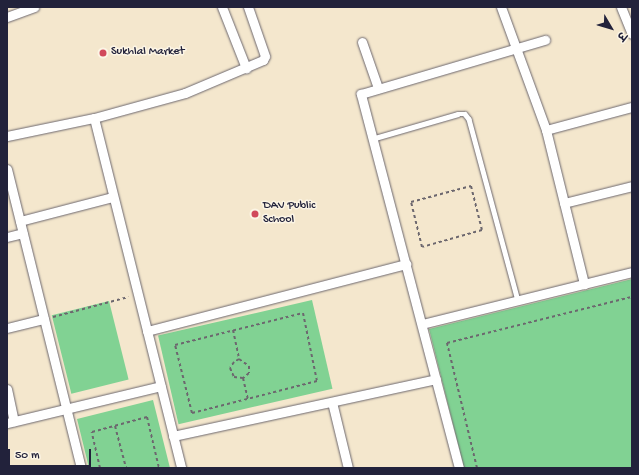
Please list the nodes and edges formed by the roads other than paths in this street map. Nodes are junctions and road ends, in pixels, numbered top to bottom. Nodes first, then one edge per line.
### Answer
1 (222, 7) edge
2 (248, 7) edge
3 (501, 7) edge
4 (621, 7) edge
5 (28, 8) edge
6 (7, 17) edge
7 (632, 34) edge
8 (545, 40) dead end
9 (362, 42) dead end
10 (516, 47) junction
11 (246, 68) junction
12 (378, 88) junction
13 (632, 107) edge
14 (94, 118) junction
15 (546, 130) junction
16 (7, 136) edge
17 (375, 138) junction
18 (7, 169) edge
19 (632, 186) edge
20 (113, 197) junction
21 (564, 203) junction
22 (20, 221) junction
23 (23, 233) junction
24 (7, 237) edge
25 (407, 264) junction
26 (632, 272) edge
27 (584, 284) junction
28 (518, 300) junction
29 (44, 319) junction
30 (422, 324) junction
31 (7, 328) edge
32 (147, 331) junction
33 (436, 379) junction
34 (161, 386) junction
35 (7, 389) edge
36 (332, 402) junction
37 (66, 408) junction
38 (11, 422) edge
39 (173, 436) junction
40 (81, 468) edge
41 (181, 468) edge
42 (348, 468) edge
43 (459, 468) edge

1 - 11 street
2 - 11 street
3 - 10 street
4 - 7 street
5 - 6 street
8 - 10 street
9 - 12 street
10 - 12 street
10 - 15 street
11 - 14 street
12 - 17 street
13 - 15 street
14 - 16 street
14 - 20 street
15 - 21 street
17 - 25 street
17 - 28 lane
18 - 22 street
19 - 21 street
20 - 22 street
20 - 32 street
21 - 27 street
22 - 23 street
23 - 24 street
23 - 29 street
25 - 30 street
25 - 32 street
26 - 27 street
27 - 28 street
28 - 30 street
29 - 31 street
29 - 37 street
30 - 33 street
32 - 34 street
33 - 36 street
33 - 43 street
34 - 37 street
34 - 39 street
35 - 38 street
36 - 39 street
36 - 42 street
37 - 38 street
37 - 40 street
39 - 41 street

